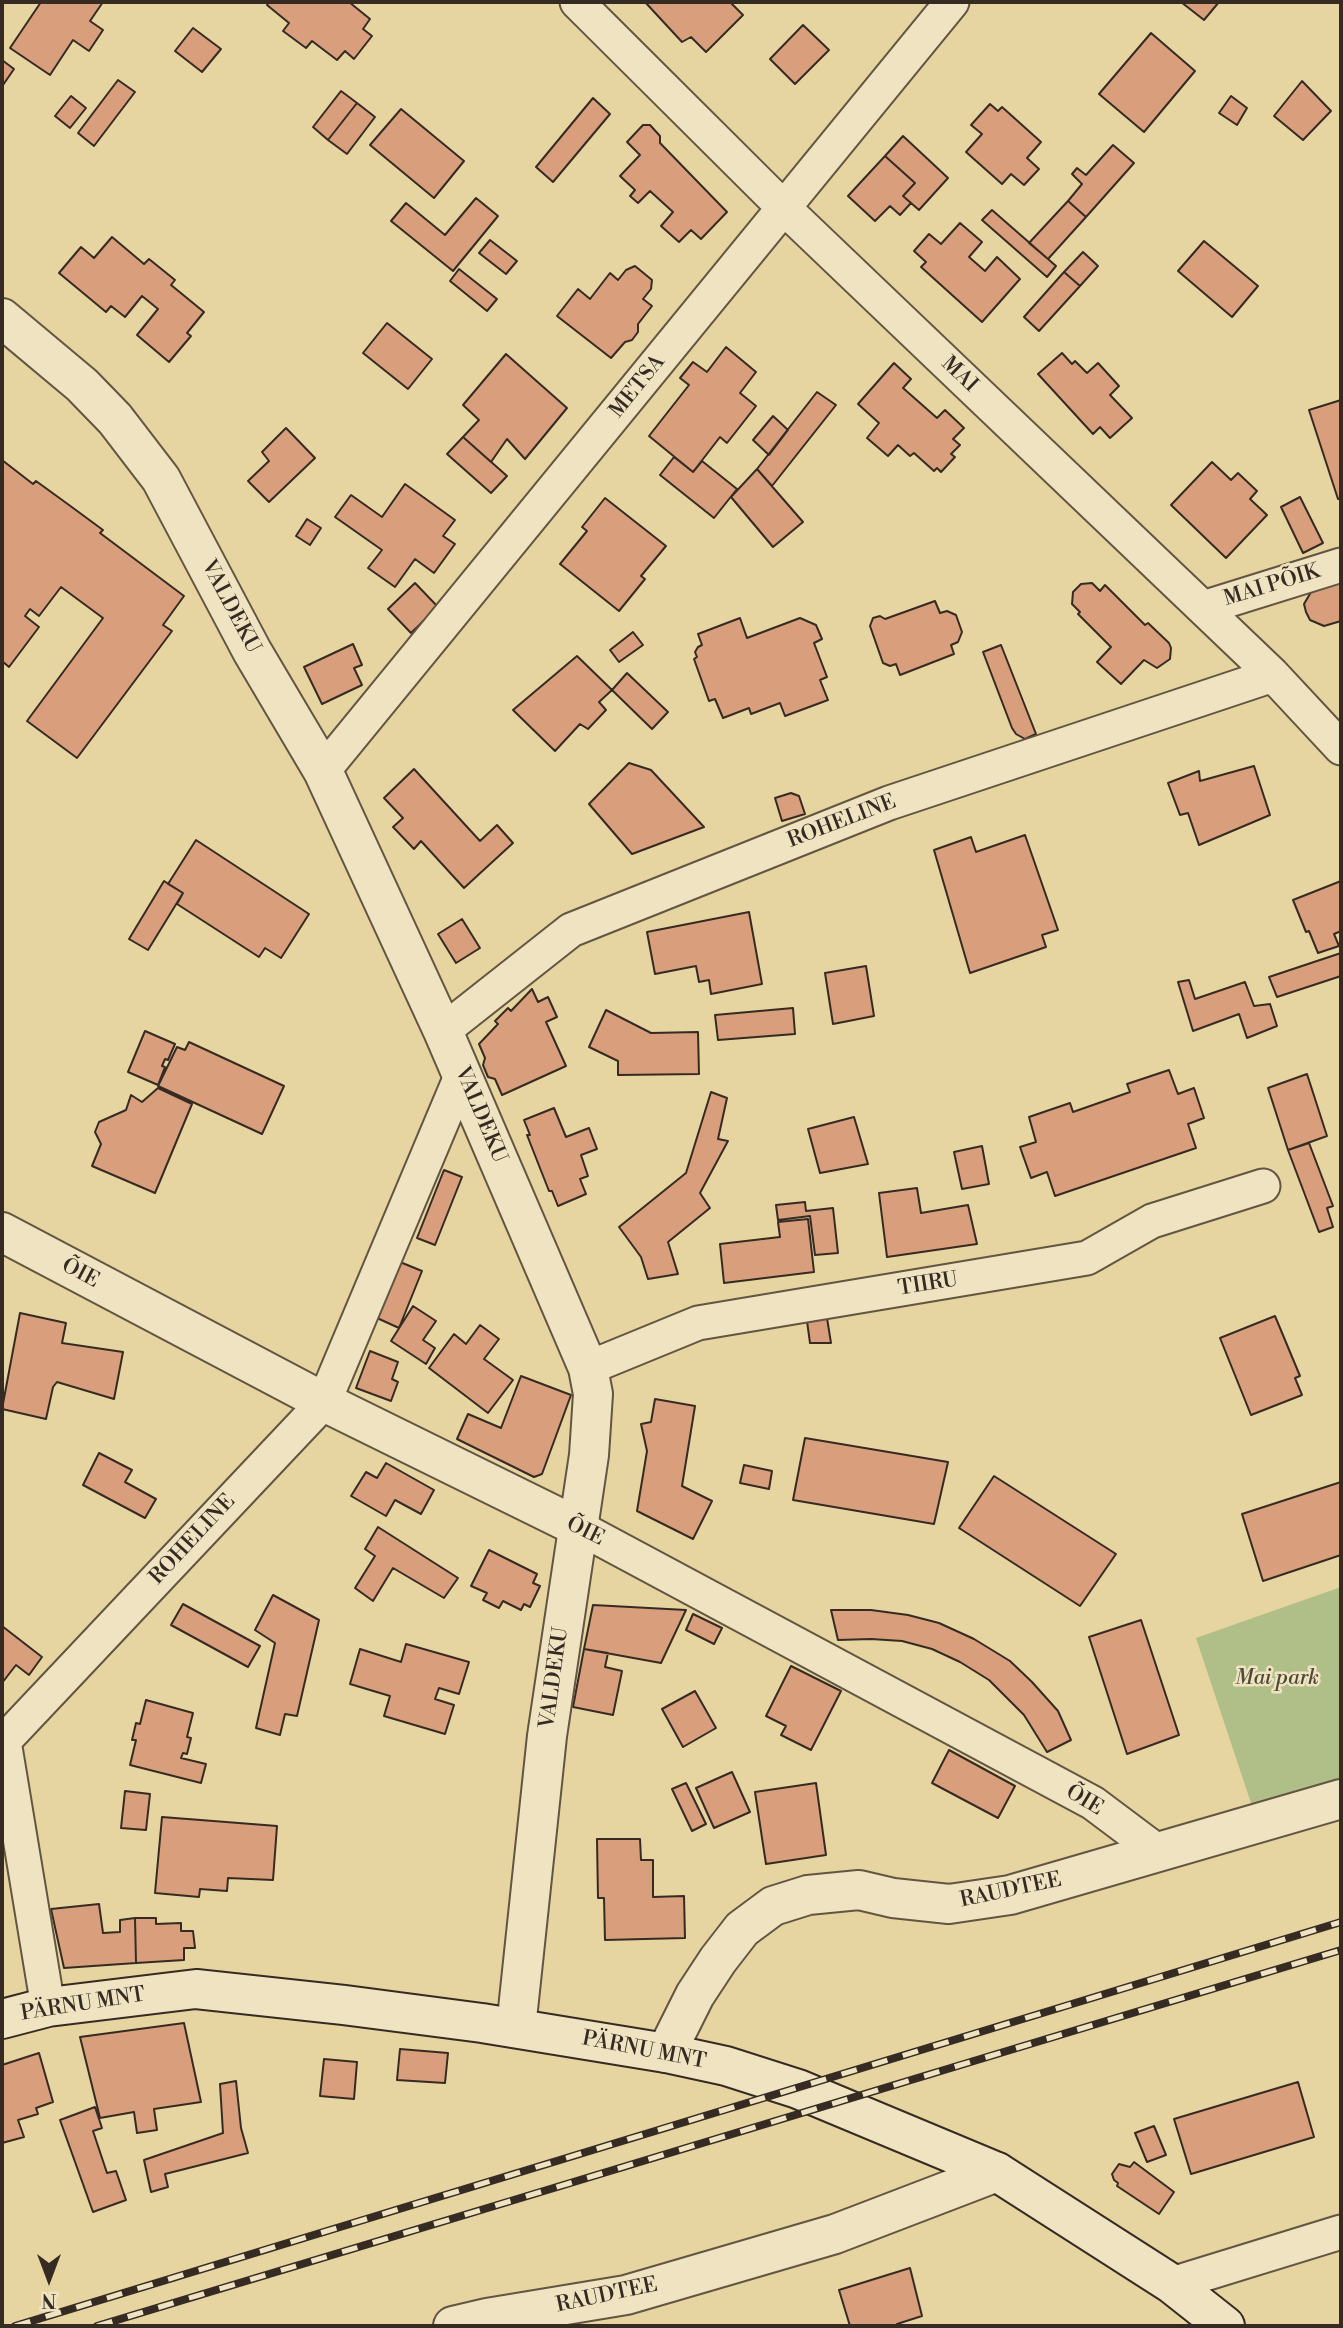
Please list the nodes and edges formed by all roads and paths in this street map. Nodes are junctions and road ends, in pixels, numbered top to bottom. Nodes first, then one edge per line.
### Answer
1 (577, 2) edge
2 (952, 2) edge
3 (784, 208) junction
4 (2, 318) edge
5 (1341, 565) edge
6 (1203, 608) junction
7 (1273, 675) junction
8 (1341, 748) edge
9 (323, 771) junction
10 (443, 1031) junction
11 (462, 1074) junction
12 (1263, 1186) dead end
13 (2, 1232) edge
14 (588, 1368) junction
15 (324, 1402) junction
16 (578, 1527) junction
17 (3, 1740) edge
18 (1341, 1799) edge
19 (1157, 1852) junction
20 (48, 2007) junction
21 (2, 2019) edge
22 (516, 2028) junction
23 (666, 2053) junction
24 (997, 2172) junction
25 (1341, 2232) edge
26 (1172, 2284) junction
27 (477, 2323) edge
28 (1224, 2326) edge

1 - 3 street, MAI
2 - 3 street, METSA
3 - 6 street, MAI
3 - 9 street, METSA
4 - 9 street, VALDEKU
5 - 6 street, MAI PÕIK
6 - 7 street, MAI
7 - 8 street, MAI
7 - 10 street, ROHELINE
9 - 10 street, VALDEKU
10 - 11 street, VALDEKU
11 - 14 street, VALDEKU
11 - 15 street, ROHELINE
12 - 14 street, TIIRU
13 - 15 street, ÕIE
14 - 16 street, VALDEKU
15 - 16 street, ÕIE
15 - 17 street, ROHELINE
16 - 19 street, ÕIE
16 - 22 street, VALDEKU
17 - 20 street, ROHELINE
18 - 19 street, RAUDTEE
19 - 23 street, RAUDTEE
20 - 21 street, PÄRNU MNT
20 - 22 street, PÄRNU MNT
22 - 23 street, PÄRNU MNT
23 - 24 street, PÄRNU MNT
24 - 26 street, PÄRNU MNT
24 - 27 street, RAUDTEE
25 - 26 street
26 - 28 street, PÄRNU MNT

